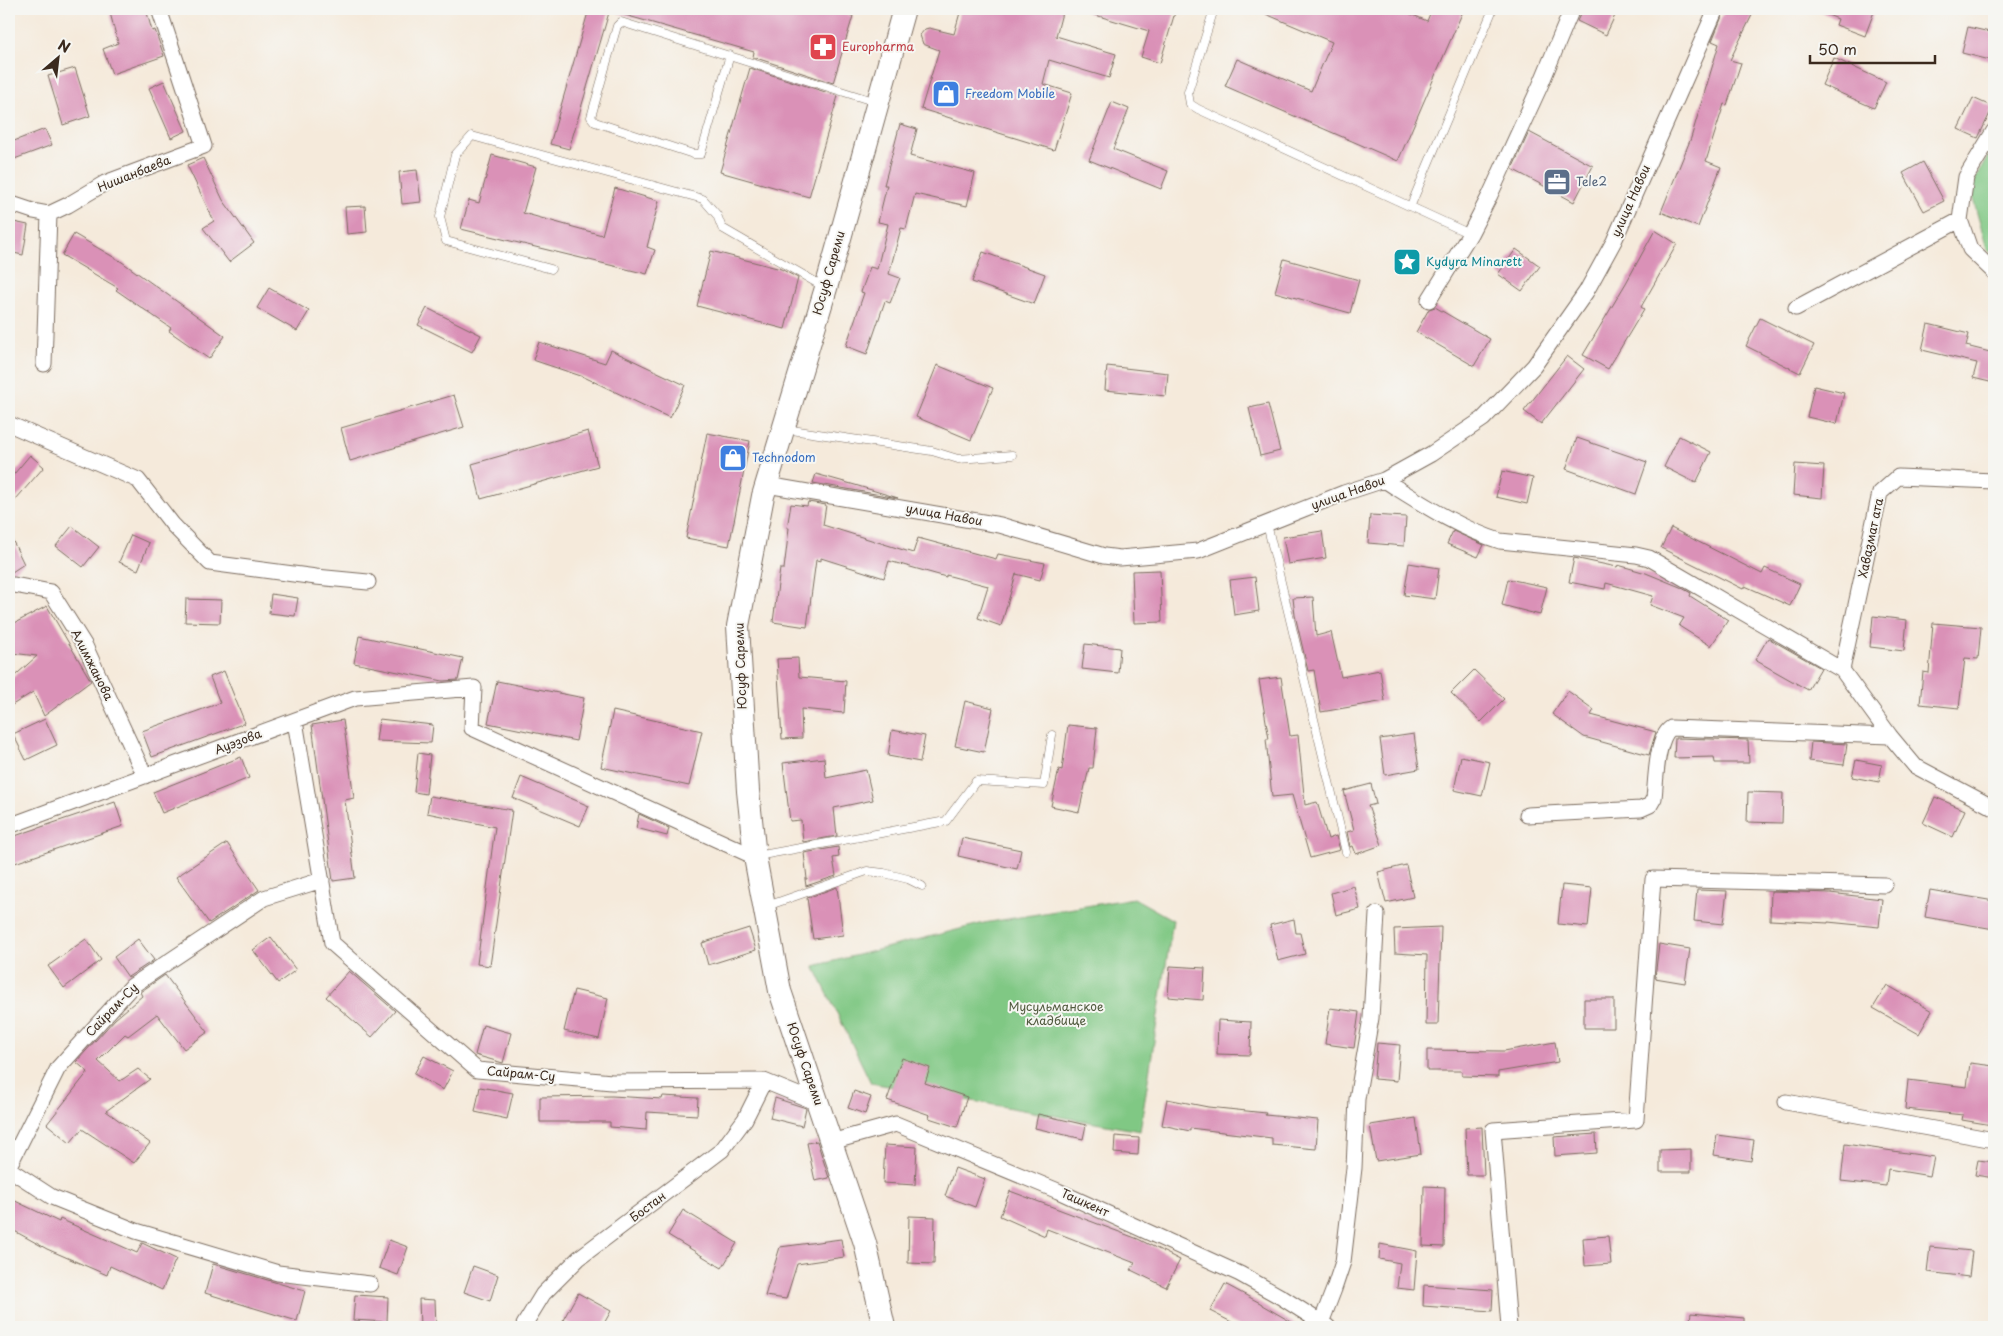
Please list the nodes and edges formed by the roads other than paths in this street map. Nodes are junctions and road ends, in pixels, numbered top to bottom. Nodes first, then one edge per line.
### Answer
1 (159, 9) edge
2 (904, 9) edge
3 (1214, 9) edge
4 (1493, 9) edge
5 (1572, 9) edge
6 (1716, 9) edge
7 (730, 55) junction
8 (878, 102) junction
9 (1994, 131) edge
10 (9, 203) edge
11 (1410, 205) junction
12 (49, 214) junction
13 (1960, 220) junction
14 (1470, 234) junction
15 (551, 269) dead end
16 (1994, 272) edge
17 (826, 288) junction
18 (1429, 300) dead end
19 (1796, 308) dead end
20 (44, 364) dead end
21 (9, 424) edge
22 (783, 429) junction
23 (1012, 455) dead end
24 (1384, 480) junction
25 (1994, 481) edge
26 (766, 485) junction
27 (1267, 524) junction
28 (368, 582) dead end
29 (14, 585) dead end
30 (1842, 670) junction
31 (294, 720) junction
32 (1052, 735) dead end
33 (1890, 736) junction
34 (145, 776) junction
35 (1994, 808) edge
36 (1527, 815) dead end
37 (9, 826) edge
38 (1346, 852) dead end
39 (755, 856) junction
40 (322, 880) junction
41 (1885, 885) dead end
42 (922, 886) dead end
43 (765, 907) junction
44 (1377, 914) dead end
45 (764, 1081) junction
46 (1786, 1102) dead end
47 (818, 1103) junction
48 (1994, 1140) edge
49 (831, 1142) junction
50 (9, 1168) edge
51 (370, 1284) dead end
52 (524, 1325) dead end
53 (1324, 1325) edge
54 (884, 1327) edge
55 (1509, 1327) edge

1 - 12 street, Нишанбаева
2 - 8 main road, Юсуф Сареми
3 - 11 lane
4 - 11 lane
5 - 14 street
6 - 24 street, улица Навои
7 - 7 lane
7 - 8 lane
8 - 17 main road, Юсуф Сареми
9 - 13 street
10 - 12 street
11 - 14 lane
12 - 20 street
13 - 16 street
13 - 19 street
14 - 18 street
15 - 17 lane
17 - 22 main road, Юсуф Сареми
21 - 28 street
22 - 23 lane
22 - 26 main road, Юсуф Сареми
24 - 27 street, улица Навои
24 - 30 street
25 - 30 street, Хавазмат ата
26 - 27 street, улица Навои
26 - 39 main road, Юсуф Сареми
27 - 38 lane
29 - 34 street, Алимжанова
30 - 33 street
31 - 34 street, Ауэзова
31 - 39 street, Ауэзова
31 - 40 street, Сайрам-Су
32 - 39 lane
33 - 35 street
33 - 36 street
34 - 37 street, Ауэзова
39 - 43 main road, Юсуф Сареми
40 - 45 street, Сайрам-Су
40 - 50 street, Сайрам-Су
41 - 55 street
42 - 43 lane
43 - 47 main road, Юсуф Сареми
44 - 53 street
45 - 47 street, Сайрам-Су
45 - 52 street, Бостан
46 - 48 street
47 - 49 main road, Юсуф Сареми
49 - 53 street, Ташкент
49 - 54 main road, Юсуф Сареми
50 - 51 street, Сайрам-Су

